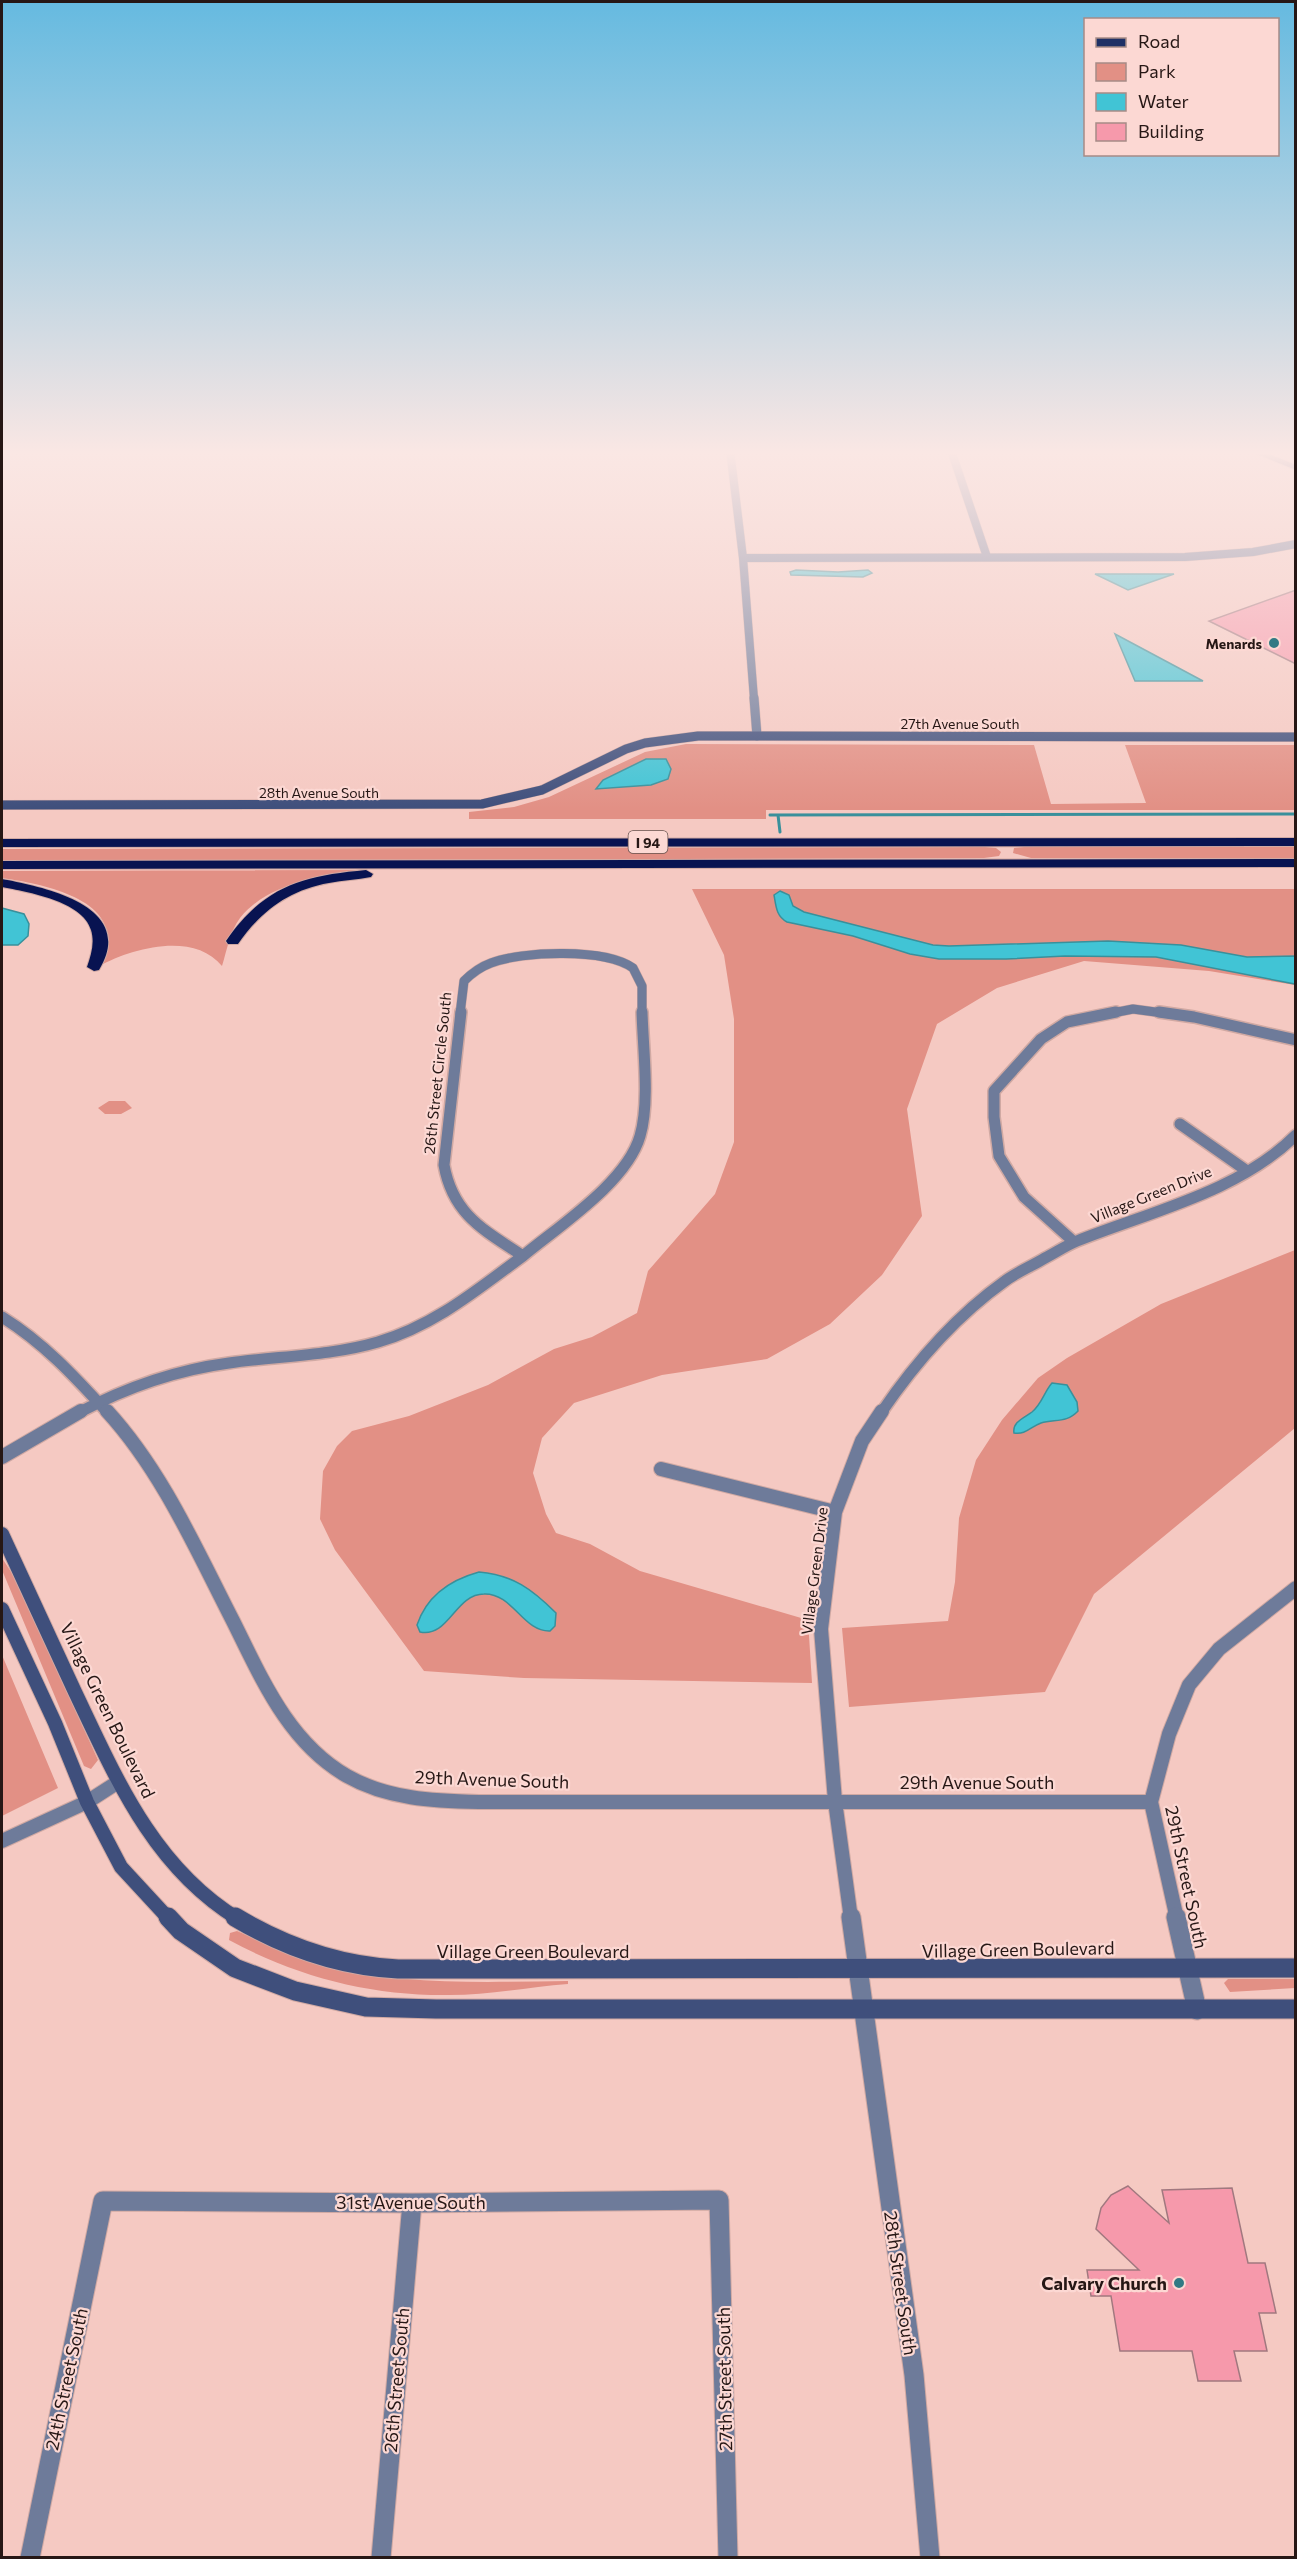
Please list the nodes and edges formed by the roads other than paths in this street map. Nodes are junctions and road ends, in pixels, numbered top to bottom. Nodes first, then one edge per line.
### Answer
1 (744, 569) edge
2 (757, 736) junction
3 (1296, 737) edge
4 (626, 749) joint
5 (2, 805) edge
6 (1296, 842) edge
7 (2, 843) edge
8 (501, 863) junction
9 (1296, 863) edge
10 (2, 866) edge
11 (2, 883) edge
12 (233, 941) dead end
13 (94, 967) dead end
14 (1296, 1040) edge
15 (1180, 1124) dead end
16 (1296, 1135) edge
17 (1247, 1172) junction
18 (1074, 1242) junction
19 (524, 1256) junction
20 (2, 1317) edge
21 (98, 1401) junction
22 (2, 1457) edge
23 (661, 1469) dead end
24 (835, 1512) junction
25 (2, 1534) edge
26 (1296, 1588) edge
27 (2, 1609) edge
28 (118, 1782) junction
29 (835, 1800) junction
30 (87, 1802) junction
31 (1151, 1802) junction
32 (2, 1841) edge
33 (1187, 1967) junction
34 (1296, 1968) edge
35 (858, 1971) junction
36 (1296, 2009) edge
37 (862, 2010) junction
38 (1197, 2010) junction
39 (719, 2200) joint
40 (103, 2201) joint
41 (412, 2203) junction
42 (30, 2558) edge
43 (381, 2558) edge
44 (728, 2558) edge
45 (930, 2558) edge

1 - 2 street
2 - 3 street, 27th Avenue South
2 - 4 street, 27th Avenue South
4 - 5 street, 28th Avenue South
6 - 7 highway, I 94
8 - 9 highway, I 94
8 - 10 highway, I 94
8 - 12 highway
11 - 13 highway
14 - 18 street
15 - 17 street, Village Green Drive
16 - 17 street, Village Green Drive
17 - 18 street, Village Green Drive
18 - 24 street, Village Green Drive
19 - 19 street, 26th Street Circle South
19 - 21 street, 26th Street Circle South
20 - 21 street, 29th Avenue South
21 - 22 street, 26th Street Circle South
21 - 29 street, 29th Avenue South
23 - 24 street
24 - 29 street, Village Green Drive
25 - 28 street, Village Green Boulevard
26 - 31 street, 29th Street South
27 - 30 street
28 - 30 street
28 - 35 street, Village Green Boulevard
29 - 31 street, 29th Avenue South
29 - 35 street, Village Green Drive
30 - 32 street
30 - 37 street
31 - 33 street, 29th Street South
33 - 34 street, Village Green Boulevard
33 - 35 street, Village Green Boulevard
33 - 38 street, 29th Street South
35 - 37 street, Village Green Drive
36 - 38 street
37 - 38 street
37 - 45 street, 28th Street South
39 - 41 street, 31st Avenue South
39 - 44 street, 27th Street South
40 - 41 street, 31st Avenue South
40 - 42 street, 24th Street South
41 - 43 street, 26th Street South

